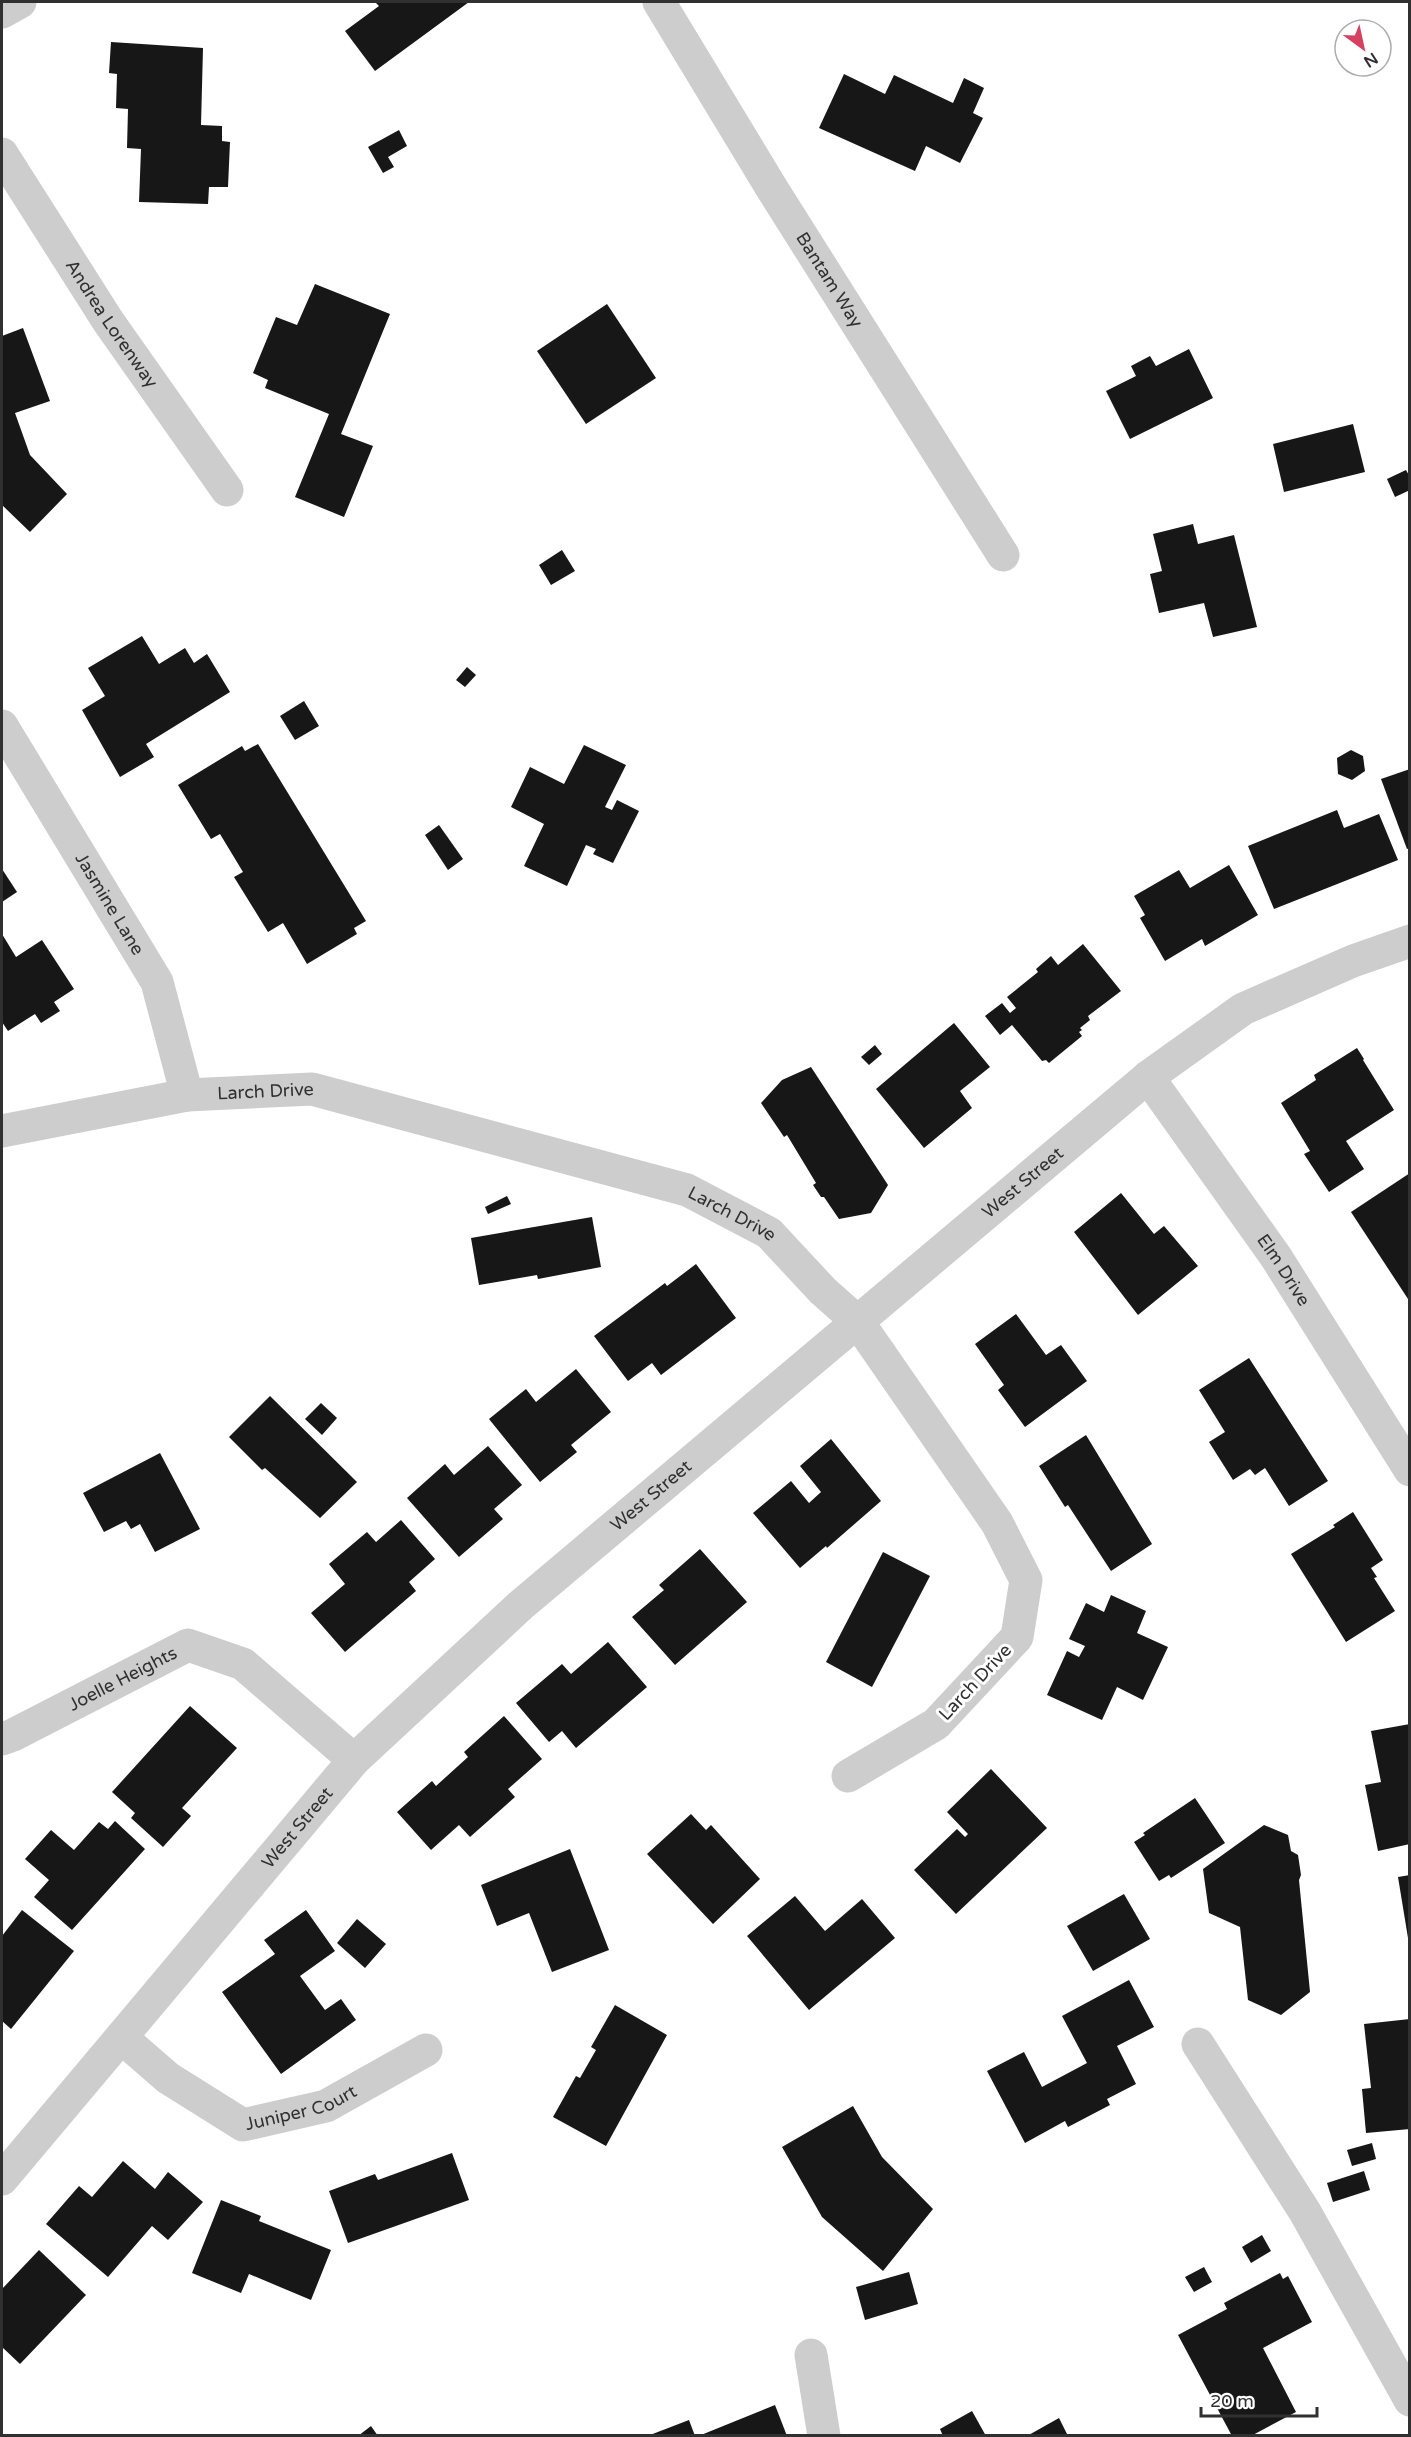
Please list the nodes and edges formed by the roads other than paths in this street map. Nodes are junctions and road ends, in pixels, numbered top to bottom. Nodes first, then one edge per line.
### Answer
1 (20, 2) edge
2 (659, 2) edge
3 (2, 12) edge
4 (2, 154) edge
5 (227, 490) dead end
6 (1003, 555) dead end
7 (2, 726) edge
8 (1410, 941) edge
9 (1148, 1077) junction
10 (187, 1095) junction
11 (2, 1131) edge
12 (858, 1322) junction
13 (1400, 1431) edge
14 (1410, 1470) edge
15 (2, 1739) edge
16 (354, 1760) junction
17 (848, 1776) dead end
18 (122, 2038) junction
19 (1198, 2044) dead end
20 (426, 2050) dead end
21 (2, 2179) edge
22 (811, 2355) dead end
23 (1410, 2400) edge
24 (824, 2436) edge

1 - 3 street
2 - 6 street, Bantam Way
4 - 5 street, Andrea Lorenway
7 - 10 street, Jasmine Lane
8 - 9 street, West Street
9 - 12 street, West Street
9 - 13 street, Elm Drive
10 - 11 street, Larch Drive
10 - 12 street, Larch Drive
12 - 16 street, West Street
12 - 17 street, Larch Drive
13 - 14 street, Elm Drive
15 - 16 street, Joelle Heights
16 - 18 street, West Street
18 - 20 street, Juniper Court
18 - 21 street, West Street
19 - 23 street
22 - 24 street

